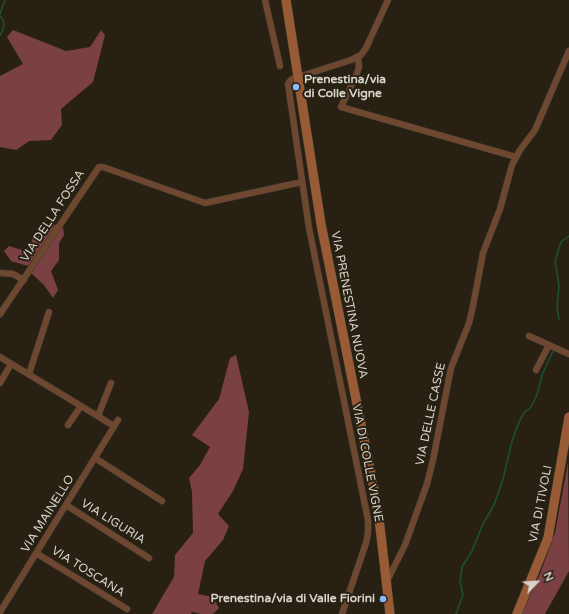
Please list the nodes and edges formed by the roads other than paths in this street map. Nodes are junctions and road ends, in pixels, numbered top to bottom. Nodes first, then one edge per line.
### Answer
1 (265, 0) edge
2 (286, 0) edge
3 (388, 0) edge
4 (569, 51) edge
5 (358, 57) junction
6 (280, 66) dead end
7 (298, 77) junction
8 (516, 157) junction
9 (302, 182) junction
10 (0, 273) edge
11 (24, 280) junction
12 (49, 312) dead end
13 (0, 314) edge
14 (529, 336) dead end
15 (549, 345) junction
16 (569, 354) edge
17 (0, 357) edge
18 (12, 364) junction
19 (536, 370) dead end
20 (28, 374) junction
21 (0, 383) edge
22 (111, 383) dead end
23 (81, 406) junction
24 (98, 416) junction
25 (569, 417) edge
26 (68, 426) dead end
27 (95, 458) junction
28 (162, 500) dead end
29 (66, 505) junction
30 (36, 553) junction
31 (149, 558) dead end
32 (387, 581) junction
33 (127, 610) dead end
34 (0, 612) edge
35 (342, 614) edge
36 (390, 614) edge
37 (517, 614) edge

1 - 6 street
2 - 7 main road, VIA PRENESTINA NUOVA
3 - 5 street
4 - 8 street, VIA DELLE CASSE
5 - 7 street
5 - 8 street
7 - 9 street, VIA DI COLLE VIGNE
7 - 32 main road, VIA PRENESTINA NUOVA
8 - 32 street, VIA DELLE CASSE
9 - 11 street, VIA DELLA FOSSA
9 - 35 street, VIA DI COLLE VIGNE
10 - 11 street
11 - 13 street, VIA DELLA FOSSA
12 - 20 street
14 - 15 street
15 - 16 street
15 - 19 street
17 - 18 street, VIA MAINELLO
18 - 20 street, VIA MAINELLO
18 - 21 street
20 - 23 street, VIA MAINELLO
22 - 24 street
23 - 24 street, VIA MAINELLO
23 - 26 street
24 - 27 street, VIA MAINELLO
25 - 37 main road, VIA DI TIVOLI
27 - 28 street
27 - 29 street, VIA MAINELLO
29 - 30 street, VIA MAINELLO
29 - 31 street, VIA LIGURIA
30 - 33 street, VIA TOSCANA
30 - 34 street, VIA MAINELLO
32 - 36 main road, VIA PRENESTINA NUOVA

